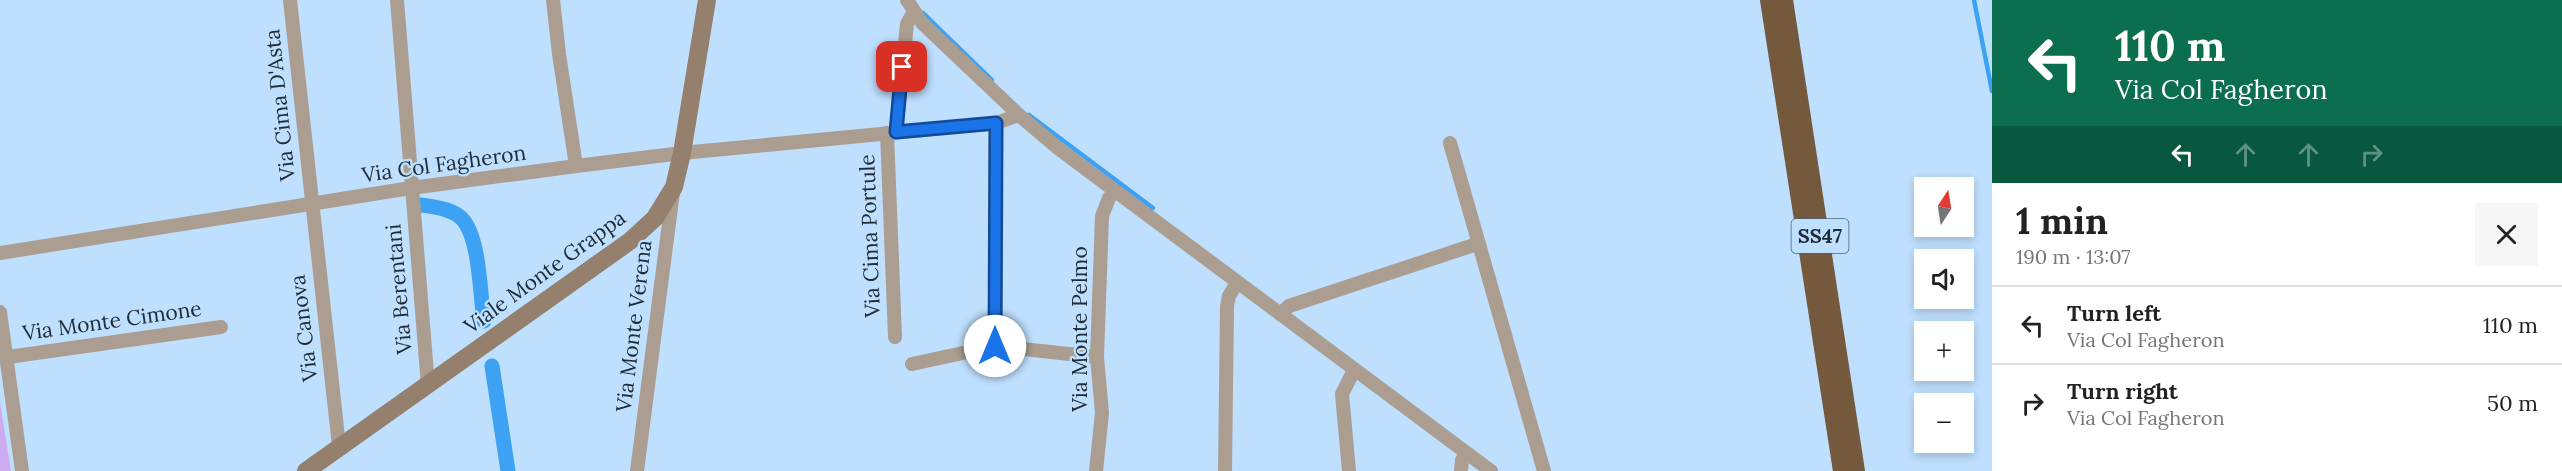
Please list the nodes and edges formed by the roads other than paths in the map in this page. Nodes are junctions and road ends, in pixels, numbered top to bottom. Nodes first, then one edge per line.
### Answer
1 (290, 0) edge
2 (397, 0) edge
3 (554, 0) edge
4 (707, 0) edge
5 (1769, 0) edge
6 (1784, 0) edge
7 (910, 6) edge
8 (1019, 115) junction
9 (996, 123) junction
10 (891, 133) junction
11 (1450, 143) dead end
12 (682, 153) junction
13 (576, 166) junction
14 (674, 187) junction
15 (411, 188) junction
16 (1115, 191) junction
17 (311, 206) junction
18 (1477, 244) junction
19 (0, 253) edge
20 (1237, 283) junction
21 (0, 312) edge
22 (1280, 314) junction
23 (221, 327) dead end
24 (895, 337) dead end
25 (995, 346) junction
26 (8, 357) junction
27 (1097, 357) junction
28 (912, 364) dead end
29 (1354, 370) junction
30 (428, 386) junction
31 (339, 446) junction
32 (1468, 454) junction
33 (22, 471) edge
34 (306, 471) edge
35 (637, 471) edge
36 (1096, 471) edge
37 (1225, 471) edge
38 (1349, 471) edge
39 (1461, 471) edge
40 (1491, 471) edge
41 (1545, 471) edge
42 (1842, 471) edge
43 (1856, 471) edge

1 - 17 street, Via Cima D'Asta
2 - 15 street, Via Berentani
3 - 13 street
4 - 12 street, Viale Monte Grappa
5 - 42 highway, SS47
6 - 43 highway, SS47
7 - 8 street
7 - 10 street
8 - 9 street, Via Col Fagheron
8 - 16 street
9 - 10 street, Via Col Fagheron
9 - 25 street
10 - 12 street, Via Col Fagheron
10 - 24 street, Via Cima Portule
11 - 18 street
12 - 13 street, Via Col Fagheron
12 - 14 street, Viale Monte Grappa
13 - 15 street, Via Col Fagheron
14 - 30 street, Viale Monte Grappa
14 - 35 street, Via Monte Verena
15 - 17 street, Via Col Fagheron
15 - 30 street, Via Berentani
16 - 20 street
16 - 27 street, Via Monte Pelmo
17 - 19 street, Via Col Fagheron
17 - 31 street, Via Canova
18 - 22 street
18 - 41 street
20 - 22 street
20 - 37 street
21 - 26 street
22 - 29 street
23 - 26 street, Via Monte Cimone
25 - 27 street
25 - 28 street
26 - 33 street
27 - 36 street, Via Monte Pelmo
29 - 32 street
29 - 38 street
30 - 31 street, Viale Monte Grappa
31 - 34 street, Viale Monte Grappa
32 - 39 street
32 - 40 street

